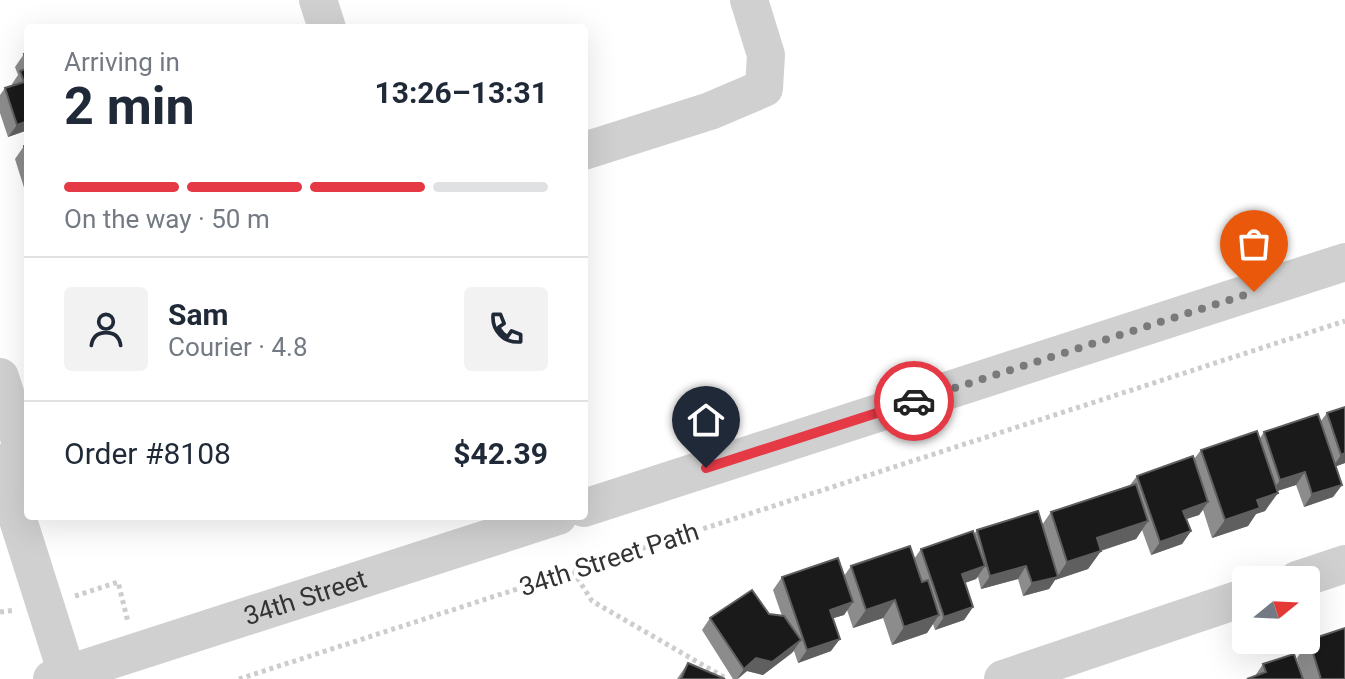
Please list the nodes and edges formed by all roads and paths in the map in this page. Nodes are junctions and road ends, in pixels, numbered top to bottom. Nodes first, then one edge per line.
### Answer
1 (318, 0) edge
2 (749, 0) edge
3 (326, 24) edge
4 (588, 150) edge
5 (1345, 262) edge
6 (1345, 321) edge
7 (0, 377) edge
8 (24, 453) edge
9 (0, 463) edge
10 (588, 507) edge
11 (45, 520) edge
12 (546, 520) edge
13 (1345, 564) edge
14 (573, 571) junction
15 (1320, 572) edge
16 (1232, 602) edge
17 (76, 675) edge
18 (239, 679) edge
19 (727, 679) edge
20 (1003, 679) edge

1 - 3 street
2 - 4 street
5 - 10 street
6 - 14 path, 34th Street Path
7 - 8 street
9 - 17 street
11 - 17 street
12 - 17 street, 34th Street
13 - 15 street
14 - 18 path, 34th Street Path
14 - 19 path
16 - 20 street

